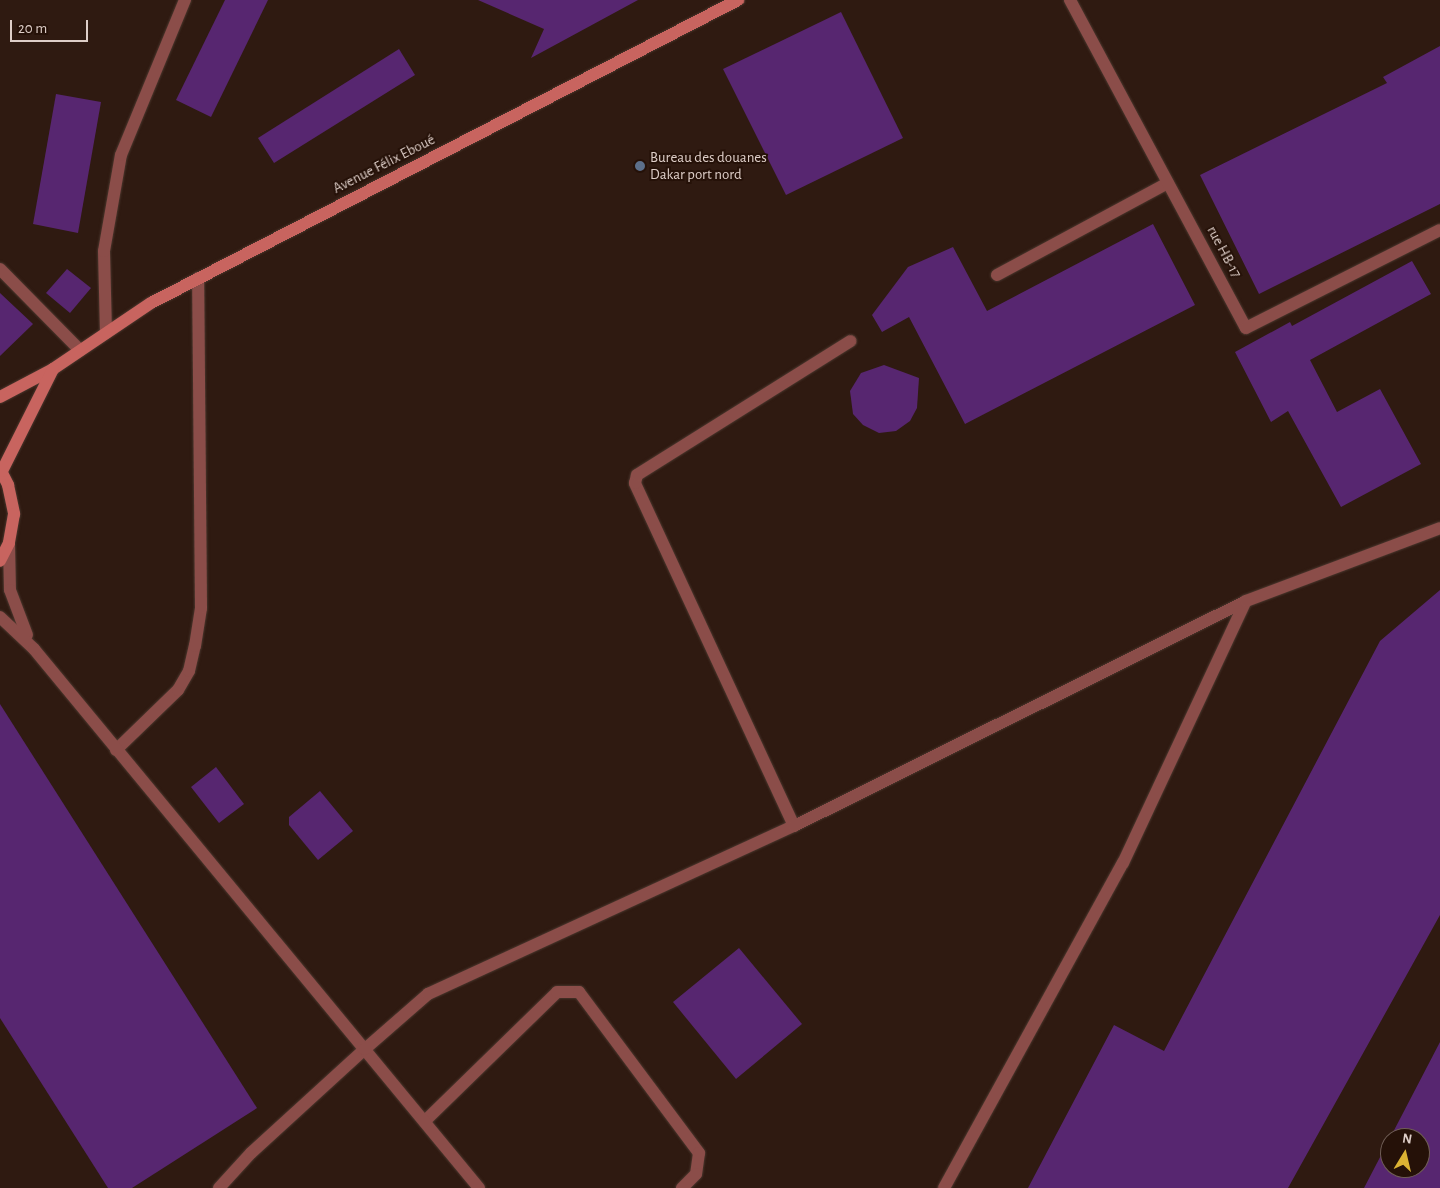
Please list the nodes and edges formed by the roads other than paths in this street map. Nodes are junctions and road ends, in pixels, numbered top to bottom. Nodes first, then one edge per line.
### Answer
1 (185, 0) edge
2 (738, 0) edge
3 (1070, 0) edge
4 (1168, 182) junction
5 (1440, 230) edge
6 (0, 269) edge
7 (997, 275) dead end
8 (198, 278) junction
9 (106, 333) junction
10 (851, 340) dead end
11 (80, 350) junction
12 (53, 369) junction
13 (0, 397) edge
14 (1, 470) edge
15 (1440, 528) edge
16 (9, 543) junction
17 (0, 561) edge
18 (1246, 600) junction
19 (0, 617) edge
20 (34, 649) junction
21 (116, 750) junction
22 (794, 826) junction
23 (365, 1048) junction
24 (426, 1120) junction
25 (219, 1188) edge
26 (479, 1188) edge
27 (682, 1188) edge
28 (944, 1188) edge

1 - 9 street
2 - 8 street, Avenue Félix Eboué
3 - 4 street, rue HB-17
4 - 5 street, rue HB-17
4 - 7 street
6 - 11 street
8 - 9 street, Avenue Félix Eboué
8 - 21 street
9 - 11 street, Avenue Félix Eboué
10 - 22 street
11 - 12 street, Avenue Félix Eboué
12 - 13 street, Avenue Félix Eboué
12 - 14 street, Avenue Félix Eboué
14 - 16 street
15 - 18 street
16 - 17 street
16 - 20 street
18 - 22 street
18 - 28 street
19 - 20 street
20 - 21 street
21 - 23 street
22 - 23 street
23 - 24 street
23 - 25 street
24 - 26 street
24 - 27 street

